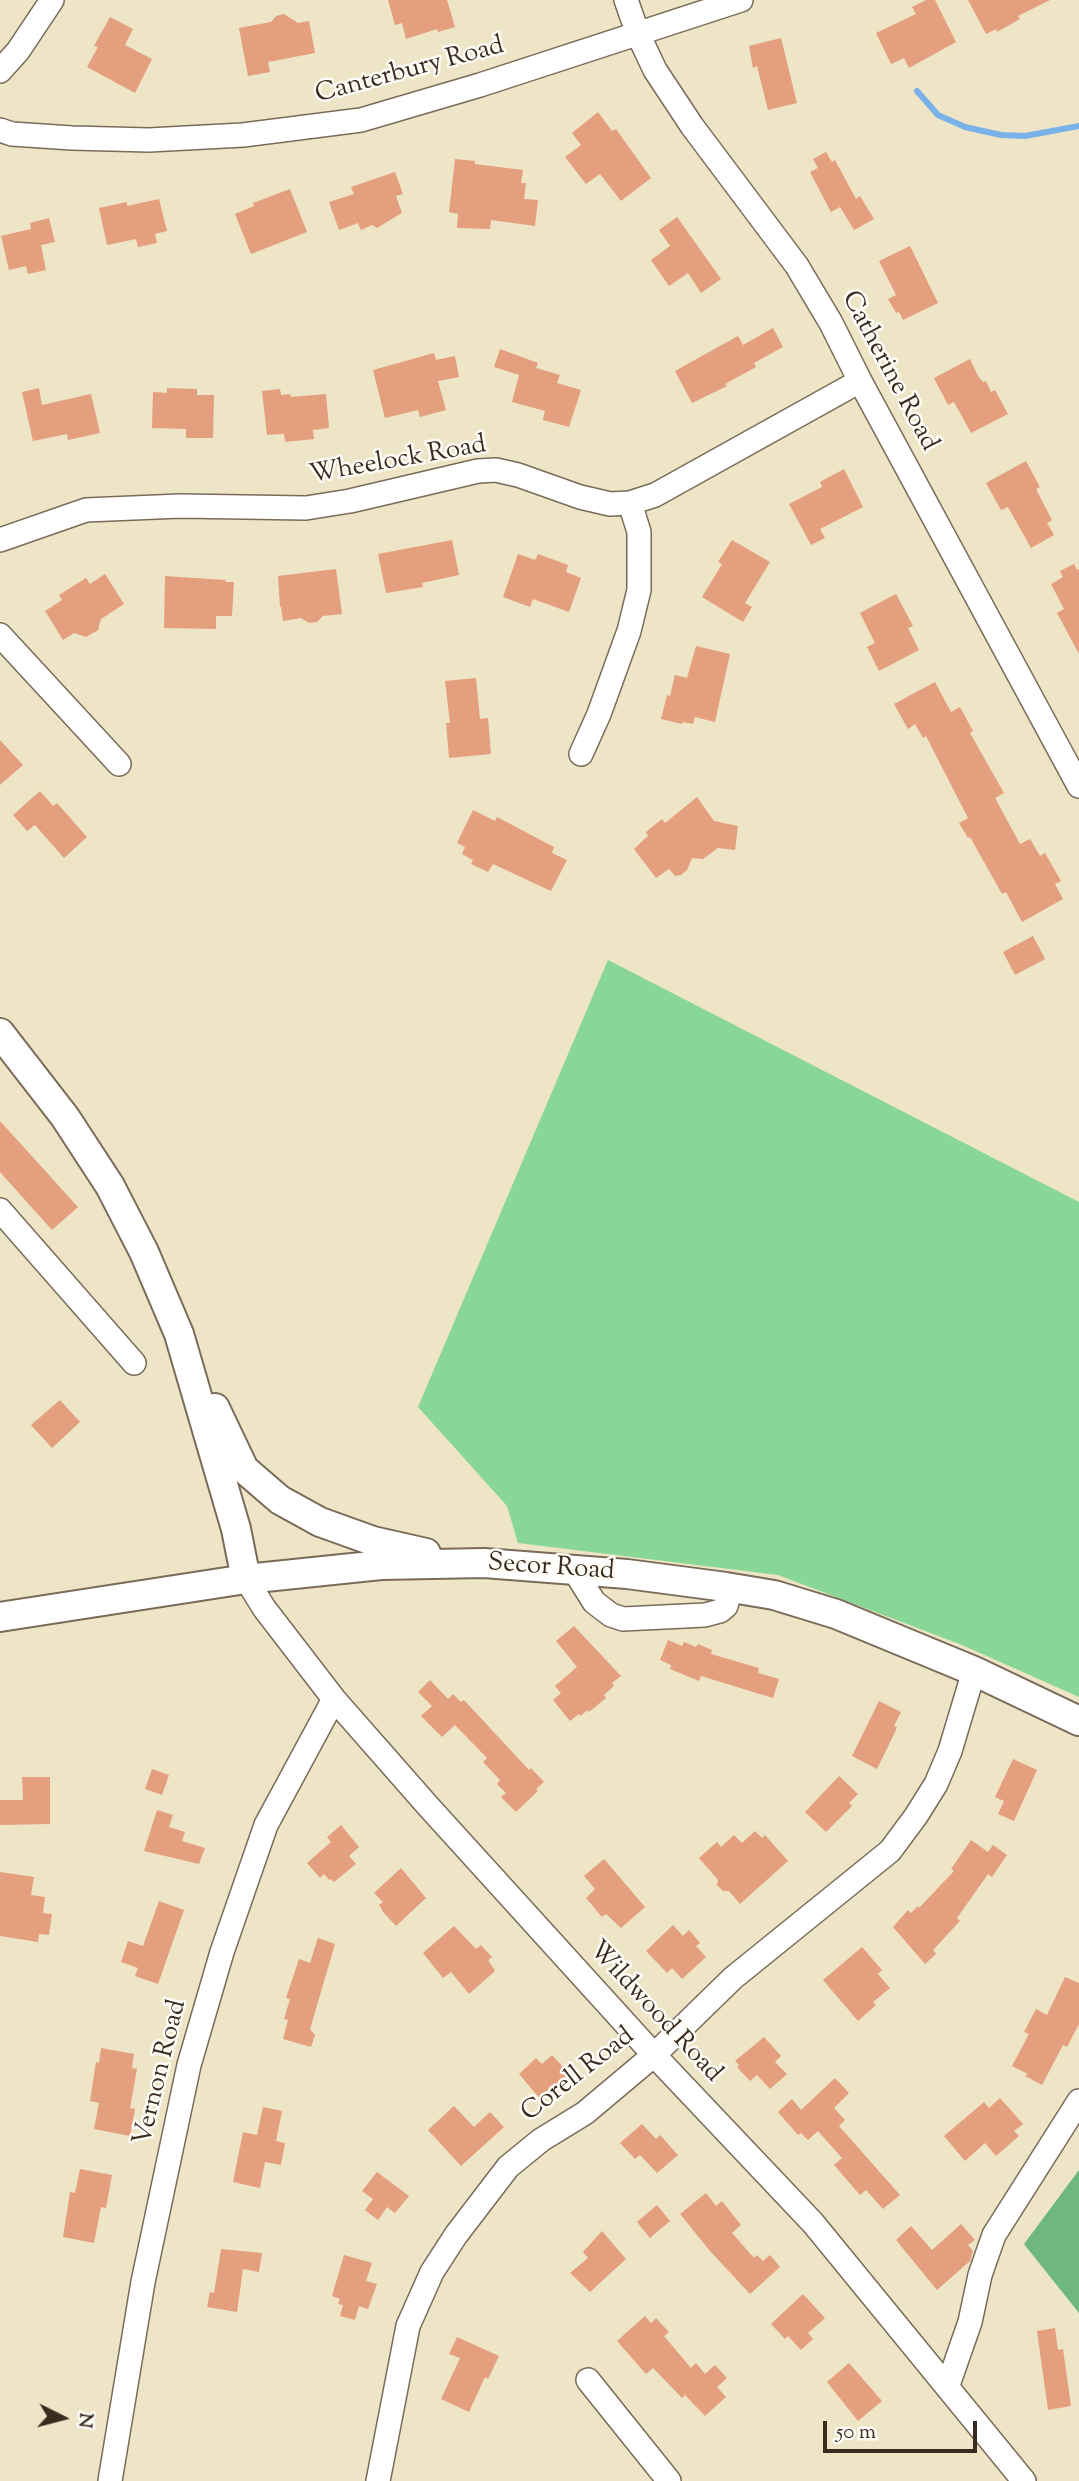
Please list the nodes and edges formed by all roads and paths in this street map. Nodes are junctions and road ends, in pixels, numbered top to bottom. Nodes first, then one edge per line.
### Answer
1 (52, 0) edge
2 (626, 0) edge
3 (741, 0) edge
4 (638, 34) junction
5 (0, 71) edge
6 (0, 130) edge
7 (860, 381) junction
8 (630, 503) junction
9 (0, 540) edge
10 (0, 635) edge
11 (581, 754) dead end
12 (119, 764) dead end
13 (1079, 786) edge
14 (0, 1033) edge
15 (0, 1210) edge
16 (178, 1334) junction
17 (134, 1363) dead end
18 (484, 1563) junction
19 (574, 1570) junction
20 (246, 1580) junction
21 (731, 1587) junction
22 (0, 1617) edge
23 (974, 1671) junction
24 (334, 1699) junction
25 (1079, 1721) edge
26 (654, 2055) junction
27 (1079, 2101) edge
28 (588, 2379) dead end
29 (948, 2385) junction
30 (1022, 2480) edge
31 (110, 2481) edge
32 (379, 2481) edge
33 (669, 2481) edge

1 - 5 street
2 - 4 street, Catherine Road
3 - 4 street, Canterbury Road
4 - 6 street, Canterbury Road
4 - 7 street, Catherine Road
7 - 8 street, Wheelock Road
7 - 13 street, Catherine Road
8 - 9 street, Wheelock Road
8 - 11 street
10 - 12 street
14 - 16 main road
15 - 17 street
16 - 18 main road
16 - 20 main road
18 - 19 main road, Secor Road
18 - 20 main road, Secor Road
19 - 21 main road, Secor Road
19 - 21 street
20 - 22 main road, Secor Road
20 - 24 street, Wildwood Road
21 - 23 main road, Secor Road
23 - 25 main road, Secor Road
23 - 26 street, Corell Road
24 - 26 street, Wildwood Road
24 - 31 street, Vernon Road
26 - 29 street, Wildwood Road
26 - 32 street, Corell Road
27 - 29 street
28 - 33 street
29 - 30 street, Wildwood Road

